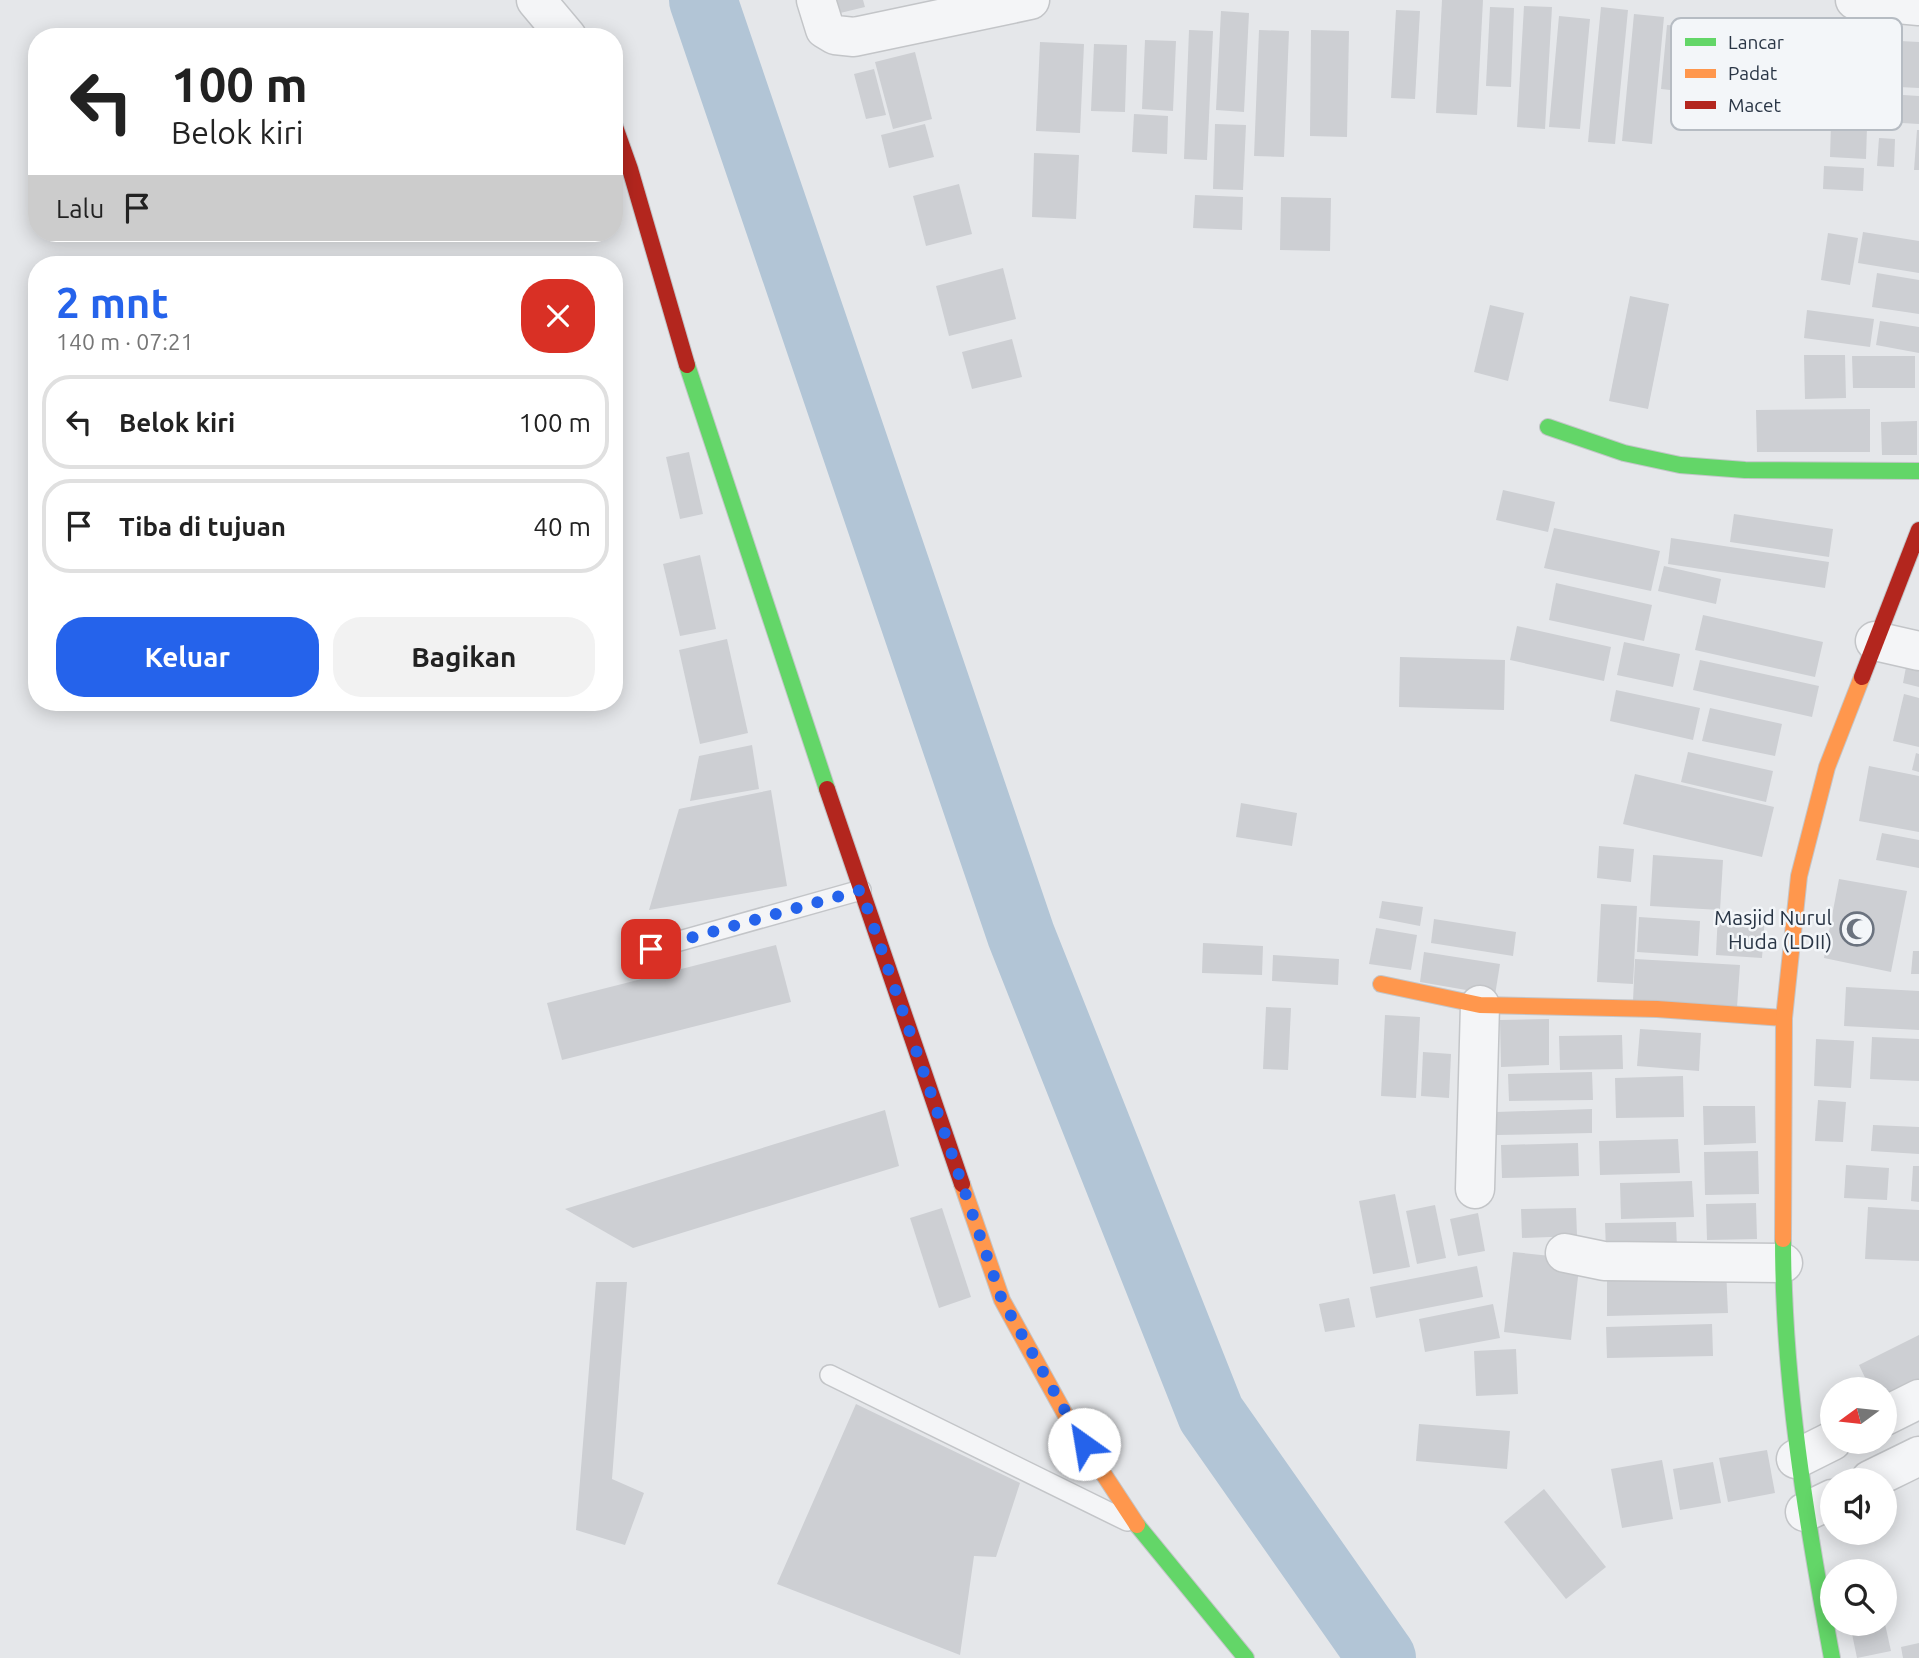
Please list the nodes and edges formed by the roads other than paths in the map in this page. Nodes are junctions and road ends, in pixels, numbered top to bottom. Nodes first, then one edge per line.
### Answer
1 (536, 0) edge
2 (816, 0) edge
3 (1030, 0) edge
4 (1855, 0) edge
5 (1919, 6) edge
6 (559, 28) edge
7 (623, 149) edge
8 (1548, 427) dead end
9 (1919, 471) edge
10 (1919, 530) edge
11 (1875, 641) junction
12 (1919, 651) edge
13 (861, 890) junction
14 (651, 949) dead end
15 (1381, 984) dead end
16 (1480, 1004) junction
17 (1784, 1018) junction
18 (1475, 1189) dead end
19 (1565, 1253) dead end
20 (1783, 1263) junction
21 (830, 1375) dead end
22 (1919, 1399) edge
23 (1897, 1410) edge
24 (1820, 1447) edge
25 (1919, 1456) edge
26 (1796, 1459) junction
27 (1894, 1468) edge
28 (1819, 1506) edge
29 (1137, 1526) junction
30 (1246, 1658) edge
31 (1832, 1658) edge

1 - 6 street
2 - 3 street
4 - 5 street
7 - 13 street
8 - 9 street
10 - 11 street
11 - 12 street
11 - 17 street
13 - 14 lane
13 - 29 street
15 - 16 street
16 - 17 street
16 - 18 street
17 - 20 street
19 - 20 street
20 - 26 street
21 - 29 lane
22 - 23 street
24 - 26 street
25 - 27 street
26 - 28 street
28 - 31 street
29 - 30 street

